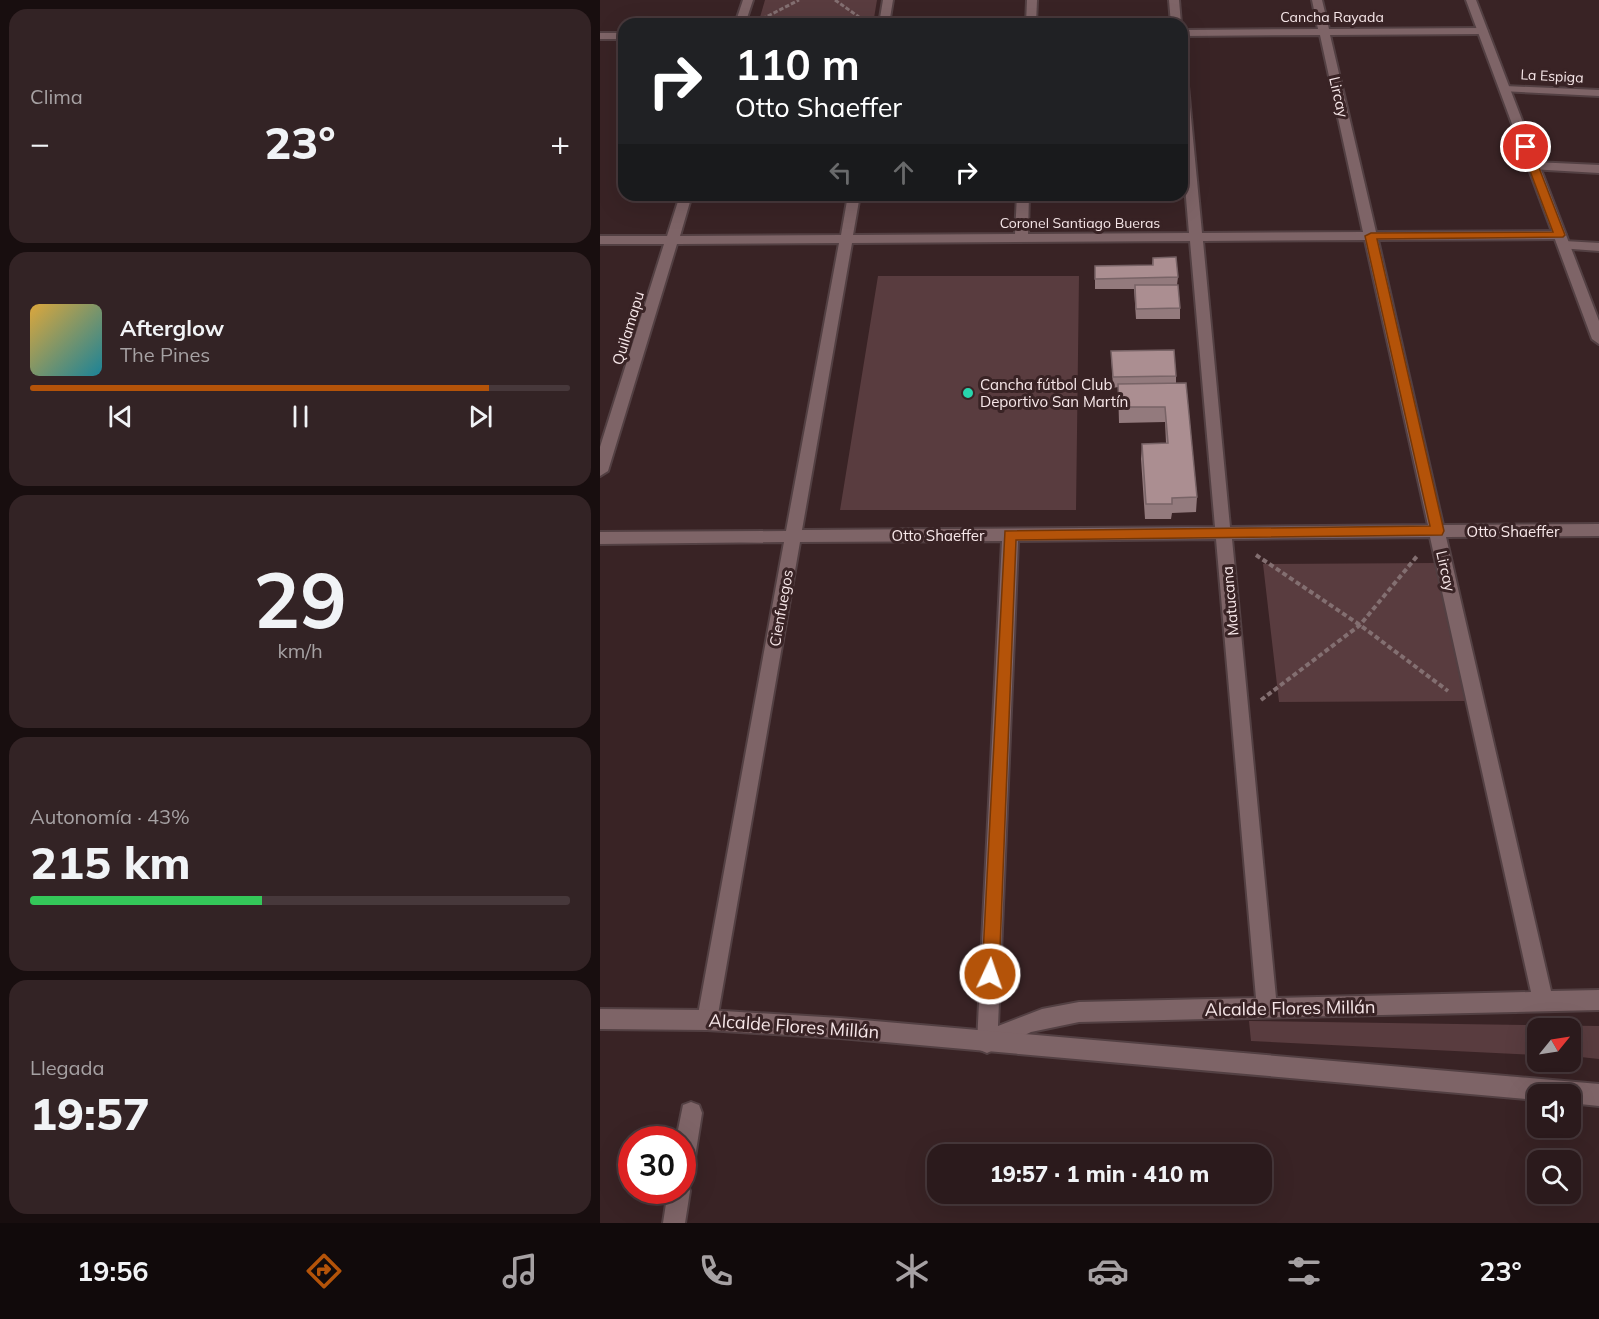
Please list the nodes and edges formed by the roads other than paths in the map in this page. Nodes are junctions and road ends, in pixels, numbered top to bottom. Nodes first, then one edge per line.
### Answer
1 (748, 0) edge
2 (888, 0) edge
3 (1032, 0) edge
4 (1174, 0) edge
5 (1317, 0) edge
6 (1471, 0) edge
7 (742, 18) edge
8 (885, 18) edge
9 (1030, 18) edge
10 (1176, 18) edge
11 (1325, 32) junction
12 (1483, 32) junction
13 (1188, 33) edge
14 (600, 36) edge
15 (618, 36) edge
16 (1504, 89) junction
17 (1599, 93) edge
18 (1188, 151) edge
19 (1534, 166) junction
20 (1599, 169) edge
21 (685, 201) edge
22 (853, 201) edge
23 (1023, 201) edge
24 (1371, 236) junction
25 (1196, 237) junction
26 (1021, 238) junction
27 (846, 239) junction
28 (600, 240) edge
29 (672, 240) junction
30 (1562, 240) junction
31 (1599, 248) edge
32 (1599, 337) edge
33 (600, 471) edge
34 (1599, 530) edge
35 (1437, 531) junction
36 (1223, 533) junction
37 (1010, 535) junction
38 (793, 537) junction
39 (600, 538) edge
40 (1599, 1000) edge
41 (1543, 1002) junction
42 (1267, 1008) junction
43 (600, 1019) edge
44 (707, 1020) junction
45 (987, 1043) junction
46 (1599, 1095) edge
47 (691, 1113) dead end
48 (689, 1126) edge
49 (677, 1204) edge
50 (674, 1223) edge

1 - 7 street
2 - 8 street
3 - 9 street
4 - 10 street
5 - 11 street, Lircay
6 - 12 street
11 - 12 street, Cancha Rayada
11 - 13 street, Cancha Rayada
11 - 24 street, Lircay
12 - 16 street
14 - 15 street
16 - 17 street, La Espiga
16 - 19 street
18 - 25 street, Matucana
19 - 20 street
19 - 30 street
21 - 29 street, Quilamapu
22 - 27 street, Cienfuegos
23 - 26 street
24 - 25 street, Coronel Santiago Bueras
24 - 30 street, Coronel Santiago Bueras
24 - 35 street, Lircay
25 - 26 street, Coronel Santiago Bueras
25 - 36 street, Matucana
26 - 27 street, Coronel Santiago Bueras
27 - 29 street, Coronel Santiago Bueras
27 - 38 street, Cienfuegos
28 - 29 street, Coronel Santiago Bueras
29 - 33 street, Quilamapu
30 - 31 street, Coronel Santiago Bueras
30 - 32 street
34 - 35 street, Otto Shaeffer
35 - 36 street, Otto Shaeffer
35 - 41 street, Lircay
36 - 37 street, Otto Shaeffer
36 - 42 street, Matucana
37 - 38 street, Otto Shaeffer
37 - 45 street
38 - 39 street, Otto Shaeffer
38 - 44 street, Cienfuegos
40 - 41 street, Alcalde Flores Millán
41 - 42 street, Alcalde Flores Millán
42 - 45 street, Alcalde Flores Millán
43 - 44 street, Alcalde Flores Millán
44 - 45 street, Alcalde Flores Millán
45 - 46 street, Alcalde Flores Millán
47 - 48 street
49 - 50 street

